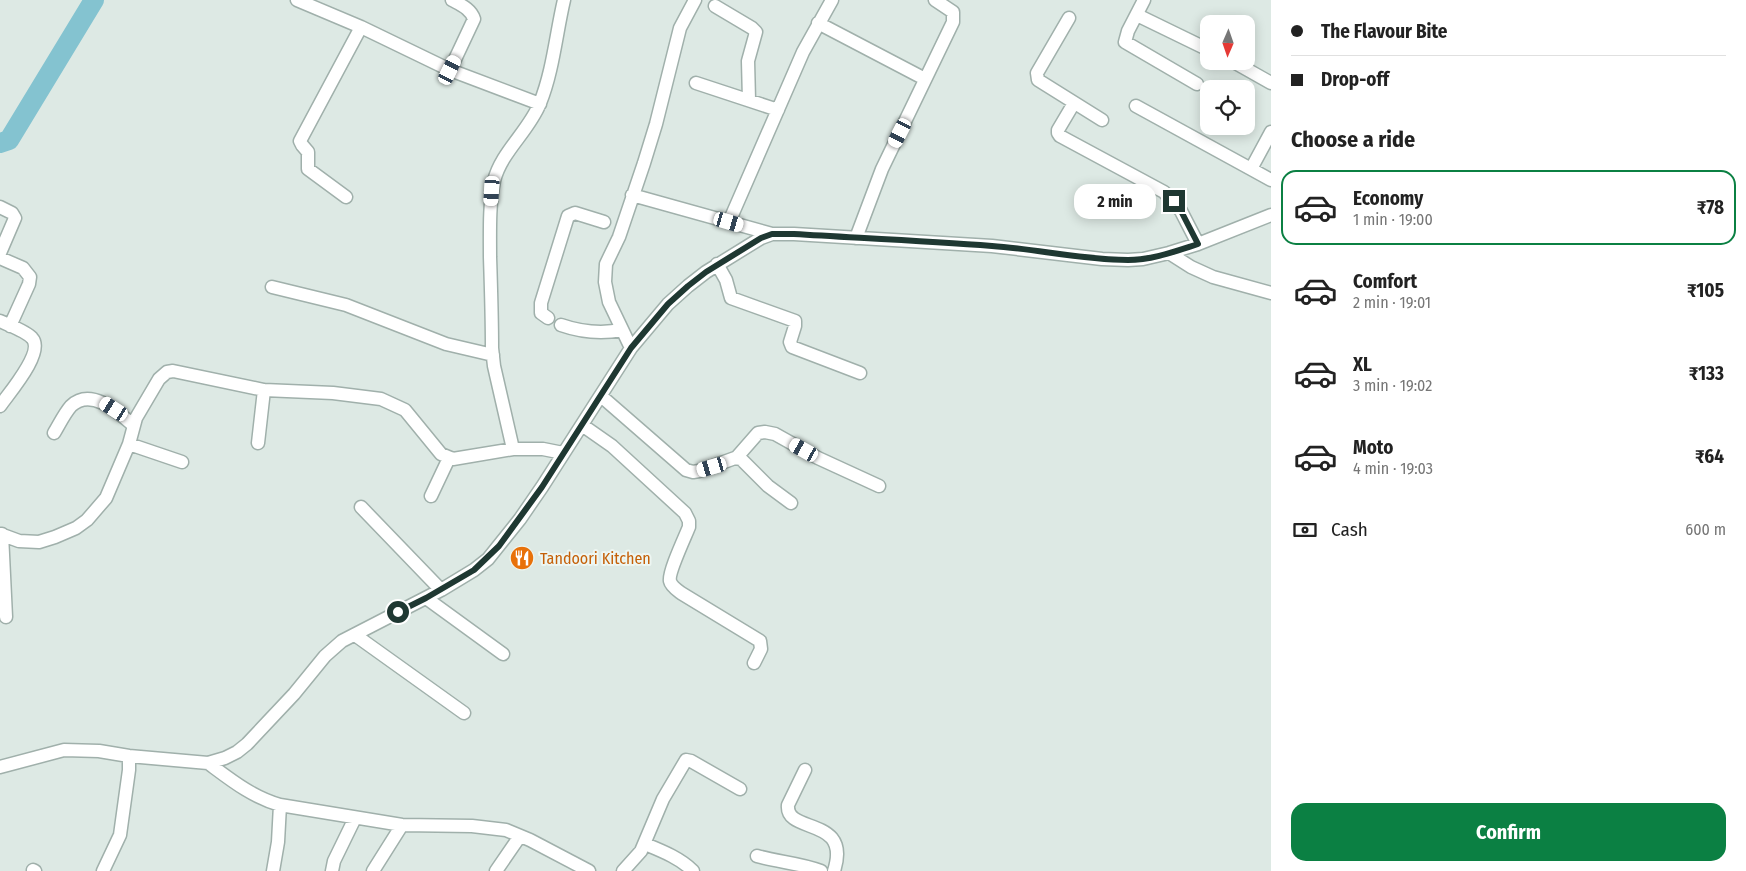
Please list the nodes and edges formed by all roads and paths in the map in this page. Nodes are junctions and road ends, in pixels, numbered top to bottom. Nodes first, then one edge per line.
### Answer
1 (297, 0) edge
2 (452, 0) edge
3 (564, 0) edge
4 (695, 0) edge
5 (832, 0) edge
6 (934, 0) edge
7 (1144, 0) edge
8 (470, 5) edge
9 (715, 6) dead end
10 (1137, 15) junction
11 (1070, 18) dead end
12 (818, 23) junction
13 (361, 28) junction
14 (1200, 46) edge
15 (450, 70) junction
16 (1248, 70) edge
17 (925, 79) junction
18 (696, 83) dead end
19 (1271, 83) edge
20 (1197, 84) dead end
21 (749, 100) junction
22 (1074, 103) junction
23 (540, 104) junction
24 (1136, 106) dead end
25 (778, 110) junction
26 (1102, 120) dead end
27 (1271, 132) edge
28 (1251, 169) junction
29 (1271, 180) edge
30 (632, 195) junction
31 (346, 197) dead end
32 (0, 207) edge
33 (1271, 215) edge
34 (604, 222) dead end
35 (729, 222) junction
36 (772, 234) junction
37 (856, 238) junction
38 (1198, 244) junction
39 (1169, 253) junction
40 (0, 254) edge
41 (0, 258) edge
42 (717, 264) junction
43 (272, 287) dead end
44 (1271, 293) edge
45 (548, 318) dead end
46 (5, 323) edge
47 (561, 324) dead end
48 (622, 330) junction
49 (631, 348) junction
50 (493, 355) junction
51 (860, 373) dead end
52 (264, 390) junction
53 (601, 396) junction
54 (0, 406) edge
55 (133, 425) junction
56 (582, 425) junction
57 (54, 433) dead end
58 (258, 443) dead end
59 (129, 444) junction
60 (513, 449) junction
61 (563, 452) junction
62 (449, 458) junction
63 (737, 458) junction
64 (182, 462) dead end
65 (879, 486) dead end
66 (431, 496) dead end
67 (791, 503) dead end
68 (361, 507) dead end
69 (1, 534) edge
70 (441, 590) junction
71 (426, 598) junction
72 (6, 617) dead end
73 (355, 634) junction
74 (503, 654) dead end
75 (754, 663) dead end
76 (464, 713) dead end
77 (129, 756) junction
78 (208, 763) junction
79 (0, 767) edge
80 (805, 770) dead end
81 (740, 789) dead end
82 (280, 805) junction
83 (355, 818) junction
84 (402, 825) junction
85 (520, 836) junction
86 (645, 844) junction
87 (757, 856) dead end
88 (103, 871) edge
89 (273, 871) edge
90 (332, 871) edge
91 (372, 871) edge
92 (496, 871) edge
93 (589, 871) edge
94 (622, 871) edge
95 (693, 871) edge
96 (821, 871) edge
97 (834, 871) edge

1 - 13 street
2 - 8 street
3 - 23 street
4 - 30 street
5 - 12 street
6 - 17 street
7 - 10 street
8 - 15 street
9 - 21 street
10 - 14 street
10 - 20 street
11 - 22 street
12 - 17 street
12 - 25 street
13 - 15 street
13 - 31 street
15 - 23 street
16 - 19 street
17 - 37 street
18 - 21 street
21 - 25 street
22 - 26 street
22 - 38 street
23 - 50 street
24 - 28 street
25 - 35 street
27 - 28 street
28 - 29 street
30 - 35 street
30 - 48 street
32 - 40 street
33 - 38 street
34 - 45 street
35 - 36 street
36 - 37 street
36 - 42 street
37 - 39 street
38 - 39 street
39 - 44 street
41 - 46 street
42 - 49 street
42 - 51 street
43 - 50 street
46 - 54 street
47 - 48 street
48 - 49 street
49 - 53 street
50 - 60 street
52 - 55 street
52 - 58 street
52 - 62 street
53 - 56 street
53 - 63 street
55 - 57 street
55 - 59 street
56 - 61 street
56 - 75 street
59 - 64 street
59 - 69 street
60 - 61 street
60 - 62 street
61 - 70 street
62 - 66 street
63 - 65 street
63 - 67 street
68 - 70 street
69 - 72 street
70 - 71 street
71 - 73 street
71 - 74 street
73 - 76 street
73 - 78 street
77 - 78 street
77 - 79 street
77 - 88 street
78 - 82 street
80 - 97 street
81 - 86 street
82 - 83 street
82 - 89 street
83 - 84 street
83 - 90 street
84 - 85 street
84 - 91 street
85 - 92 street
85 - 93 street
86 - 94 street
86 - 95 street
87 - 96 street

